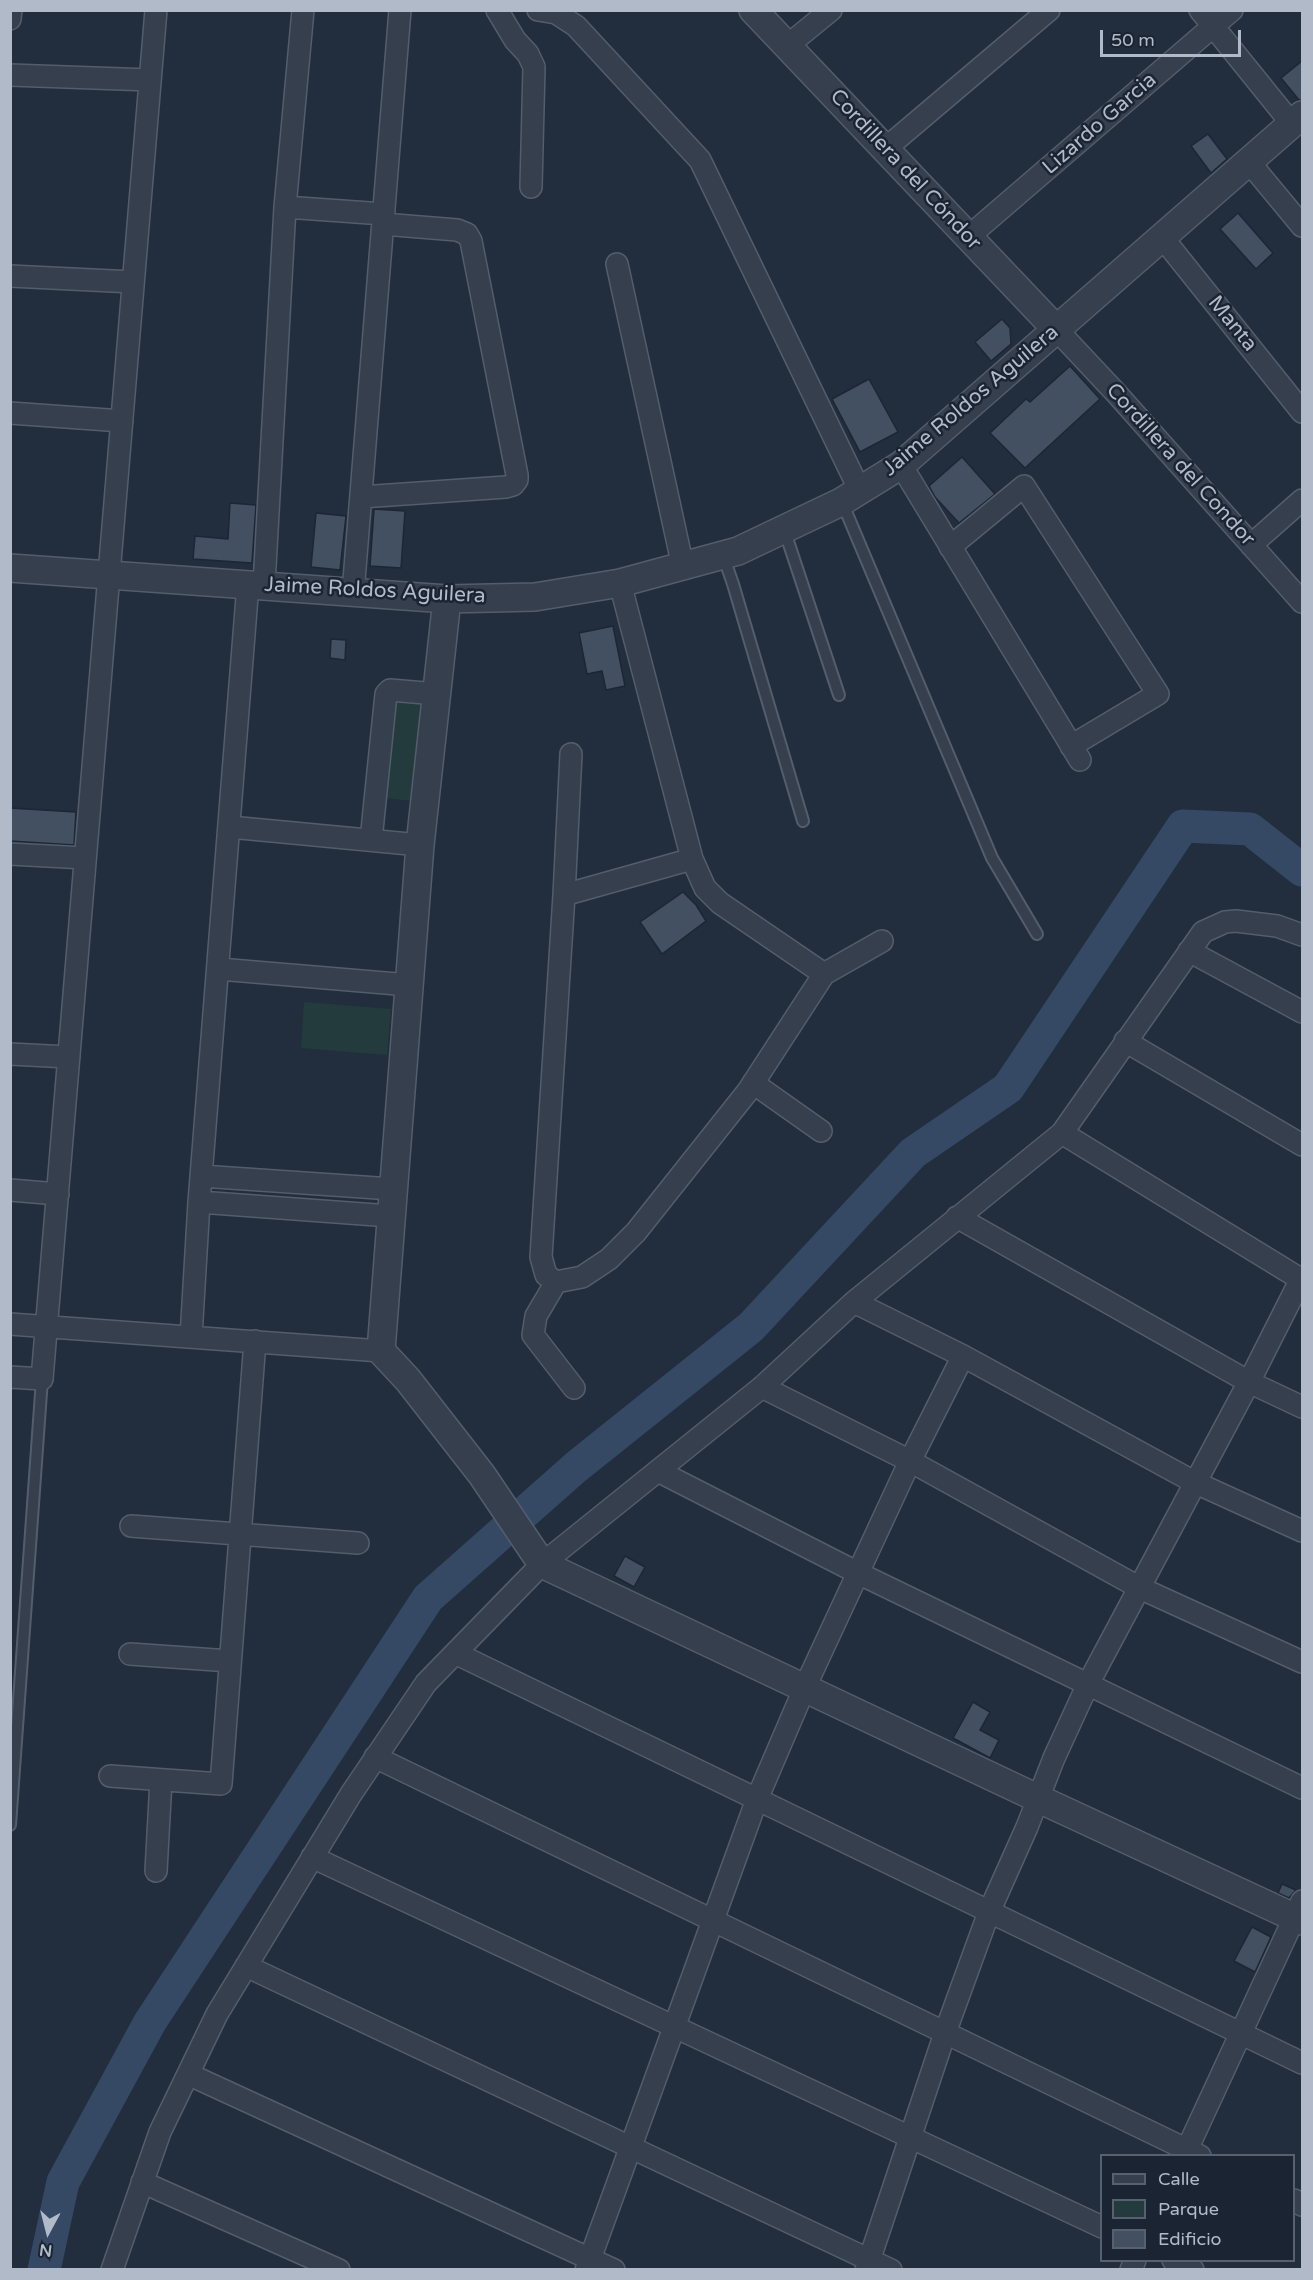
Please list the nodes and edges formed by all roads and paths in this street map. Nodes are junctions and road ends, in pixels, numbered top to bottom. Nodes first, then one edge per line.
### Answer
1 (11, 10) edge
2 (156, 10) edge
3 (303, 10) edge
4 (400, 10) edge
5 (497, 10) edge
6 (538, 10) edge
7 (753, 10) edge
8 (831, 10) edge
9 (1049, 10) edge
10 (1232, 10) edge
11 (10, 19) edge
12 (1206, 19) edge
13 (787, 46) junction
14 (10, 75) edge
15 (150, 80) junction
16 (1297, 119) edge
17 (885, 149) junction
18 (1249, 162) junction
19 (531, 187) dead end
20 (285, 207) junction
21 (383, 219) junction
22 (1302, 226) edge
23 (968, 237) junction
24 (1162, 237) junction
25 (617, 264) dead end
26 (10, 276) edge
27 (133, 282) junction
28 (1056, 329) junction
29 (1302, 411) edge
30 (10, 413) edge
31 (122, 421) junction
32 (901, 465) junction
33 (851, 496) junction
34 (361, 497) junction
35 (1302, 500) edge
36 (784, 529) junction
37 (1251, 545) junction
38 (950, 546) junction
39 (722, 555) junction
40 (682, 567) junction
41 (10, 568) edge
42 (109, 575) junction
43 (620, 583) junction
44 (256, 584) junction
45 (353, 593) junction
46 (447, 599) junction
47 (1302, 602) edge
48 (437, 694) junction
49 (839, 695) dead end
50 (571, 753) dead end
51 (803, 821) dead end
52 (230, 826) junction
53 (371, 840) junction
54 (420, 844) junction
55 (10, 854) edge
56 (85, 858) junction
57 (692, 859) junction
58 (564, 895) junction
59 (1036, 934) dead end
60 (1302, 935) edge
61 (882, 941) dead end
62 (1189, 951) junction
63 (219, 969) junction
64 (824, 974) junction
65 (409, 985) junction
66 (1302, 1012) edge
67 (1125, 1041) junction
68 (10, 1054) edge
69 (69, 1057) junction
70 (753, 1083) junction
71 (820, 1131) dead end
72 (1062, 1133) junction
73 (1302, 1145) edge
74 (201, 1176) junction
75 (392, 1189) junction
76 (10, 1190) edge
77 (58, 1194) junction
78 (199, 1202) junction
79 (390, 1216) junction
80 (957, 1217) junction
81 (1302, 1279) edge
82 (556, 1282) junction
83 (854, 1302) junction
84 (10, 1324) edge
85 (46, 1326) junction
86 (191, 1337) junction
87 (255, 1341) junction
88 (381, 1351) junction
89 (963, 1356) junction
90 (10, 1377) edge
91 (42, 1379) junction
92 (1249, 1382) junction
93 (762, 1387) junction
94 (574, 1388) dead end
95 (1302, 1407) edge
96 (910, 1461) junction
97 (658, 1472) junction
98 (1194, 1482) junction
99 (131, 1526) dead end
100 (1302, 1532) edge
101 (240, 1533) junction
102 (358, 1543) dead end
103 (538, 1559) junction
104 (858, 1573) junction
105 (1140, 1587) junction
106 (455, 1653) junction
107 (130, 1654) dead end
108 (230, 1661) junction
109 (1302, 1662) edge
110 (1088, 1684) junction
111 (805, 1687) junction
112 (14, 1734) edge
113 (375, 1757) junction
114 (110, 1776) dead end
115 (161, 1780) junction
116 (1302, 1788) edge
117 (1037, 1798) junction
118 (757, 1799) junction
119 (10, 1825) edge
120 (312, 1857) junction
121 (156, 1871) dead end
122 (989, 1912) junction
123 (1300, 1913) edge
124 (714, 1921) junction
125 (246, 1966) junction
126 (675, 2028) junction
127 (945, 2033) junction
128 (1241, 2033) junction
129 (1302, 2063) edge
130 (188, 2074) junction
131 (910, 2138) junction
132 (632, 2147) junction
133 (1190, 2153) edge
134 (142, 2182) junction
135 (1100, 2227) edge
136 (1177, 2262) edge
137 (589, 2264) edge
138 (868, 2264) edge
139 (112, 2270) edge
140 (339, 2270) edge
141 (614, 2270) edge
142 (891, 2270) edge
143 (1192, 2270) edge

1 - 11 street
2 - 15 street
3 - 20 street
4 - 21 street
5 - 19 street
6 - 33 street
7 - 13 street, Cordillera del Cóndor
8 - 13 street
9 - 17 street
10 - 12 street, Lizardo Garcia
12 - 16 street
12 - 23 street, Lizardo Garcia
13 - 17 street, Cordillera del Cóndor
14 - 15 street
15 - 27 street
16 - 18 street, Jaime Roldos Aguilera
17 - 23 street, Cordillera del Cóndor
18 - 22 street
18 - 24 street, Jaime Roldos Aguilera
20 - 21 street
20 - 44 street
21 - 34 street
21 - 34 street
23 - 28 street, Cordillera del Cóndor
24 - 28 street, Jaime Roldos Aguilera
24 - 29 street, Manta
25 - 40 street
26 - 27 street
27 - 31 street
28 - 32 street, Jaime Roldos Aguilera
28 - 37 street, Cordillera del Condor
30 - 31 street
31 - 42 street
32 - 33 street, Jaime Roldos Aguilera
32 - 38 street
33 - 36 street, Jaime Roldos Aguilera
33 - 59 lane
34 - 45 street
35 - 37 street
36 - 39 street, Jaime Roldos Aguilera
36 - 49 lane
37 - 47 street, Cordillera del Condor
38 - 38 street
39 - 40 street, Jaime Roldos Aguilera
39 - 51 lane
40 - 43 street, Jaime Roldos Aguilera
41 - 42 street, Jaime Roldos Aguilera
42 - 44 street, Jaime Roldos Aguilera
42 - 56 street
43 - 46 street, Jaime Roldos Aguilera
43 - 57 street
44 - 45 street, Jaime Roldos Aguilera
44 - 52 street
45 - 46 street, Jaime Roldos Aguilera
46 - 48 street
48 - 53 street
48 - 54 street
50 - 58 street
52 - 53 street
52 - 63 street
53 - 54 street
54 - 65 street
55 - 56 street
56 - 69 street
57 - 58 street
57 - 64 street
58 - 82 street
60 - 62 street
61 - 64 street
62 - 66 street
62 - 67 street
63 - 65 street
63 - 74 street
64 - 70 street
65 - 75 street
67 - 72 street
67 - 73 street
68 - 69 street
69 - 77 street
70 - 71 street
70 - 82 street
72 - 80 street
72 - 81 street
74 - 75 street
74 - 78 street
75 - 79 street
76 - 77 street
77 - 85 street
78 - 79 street
78 - 86 street
79 - 88 street
80 - 83 street
80 - 92 street
81 - 92 street
82 - 94 street
83 - 89 street
83 - 93 street
84 - 85 street
85 - 86 street
85 - 91 street
86 - 87 street
87 - 88 street
87 - 101 street
88 - 103 street
89 - 96 street
89 - 98 street
90 - 91 street
91 - 112 lane
92 - 95 street
92 - 98 street
93 - 96 street
93 - 97 street
96 - 104 street
96 - 105 street
97 - 103 street
97 - 104 street
98 - 100 street
98 - 105 street
99 - 101 street
101 - 102 street
101 - 108 street
103 - 106 street
103 - 111 street
104 - 110 street
104 - 111 street
105 - 109 street
105 - 110 street
106 - 113 street
106 - 118 street
107 - 108 street
108 - 115 street
110 - 116 street
110 - 117 street
111 - 117 street
111 - 118 street
112 - 119 lane
113 - 120 street
113 - 124 street
114 - 115 street
115 - 121 street
117 - 122 street
117 - 123 street
118 - 122 street
118 - 124 street
120 - 125 street
120 - 126 street
122 - 127 street
122 - 128 street
123 - 128 street
124 - 126 street
124 - 127 street
125 - 130 street
125 - 132 street
126 - 131 street
126 - 132 street
127 - 131 street
127 - 133 street
128 - 129 street
128 - 133 street
130 - 134 street
130 - 137 street
131 - 135 street
131 - 138 street
132 - 137 street
132 - 138 street
134 - 139 street
134 - 140 street
136 - 143 street
137 - 141 street
138 - 142 street

